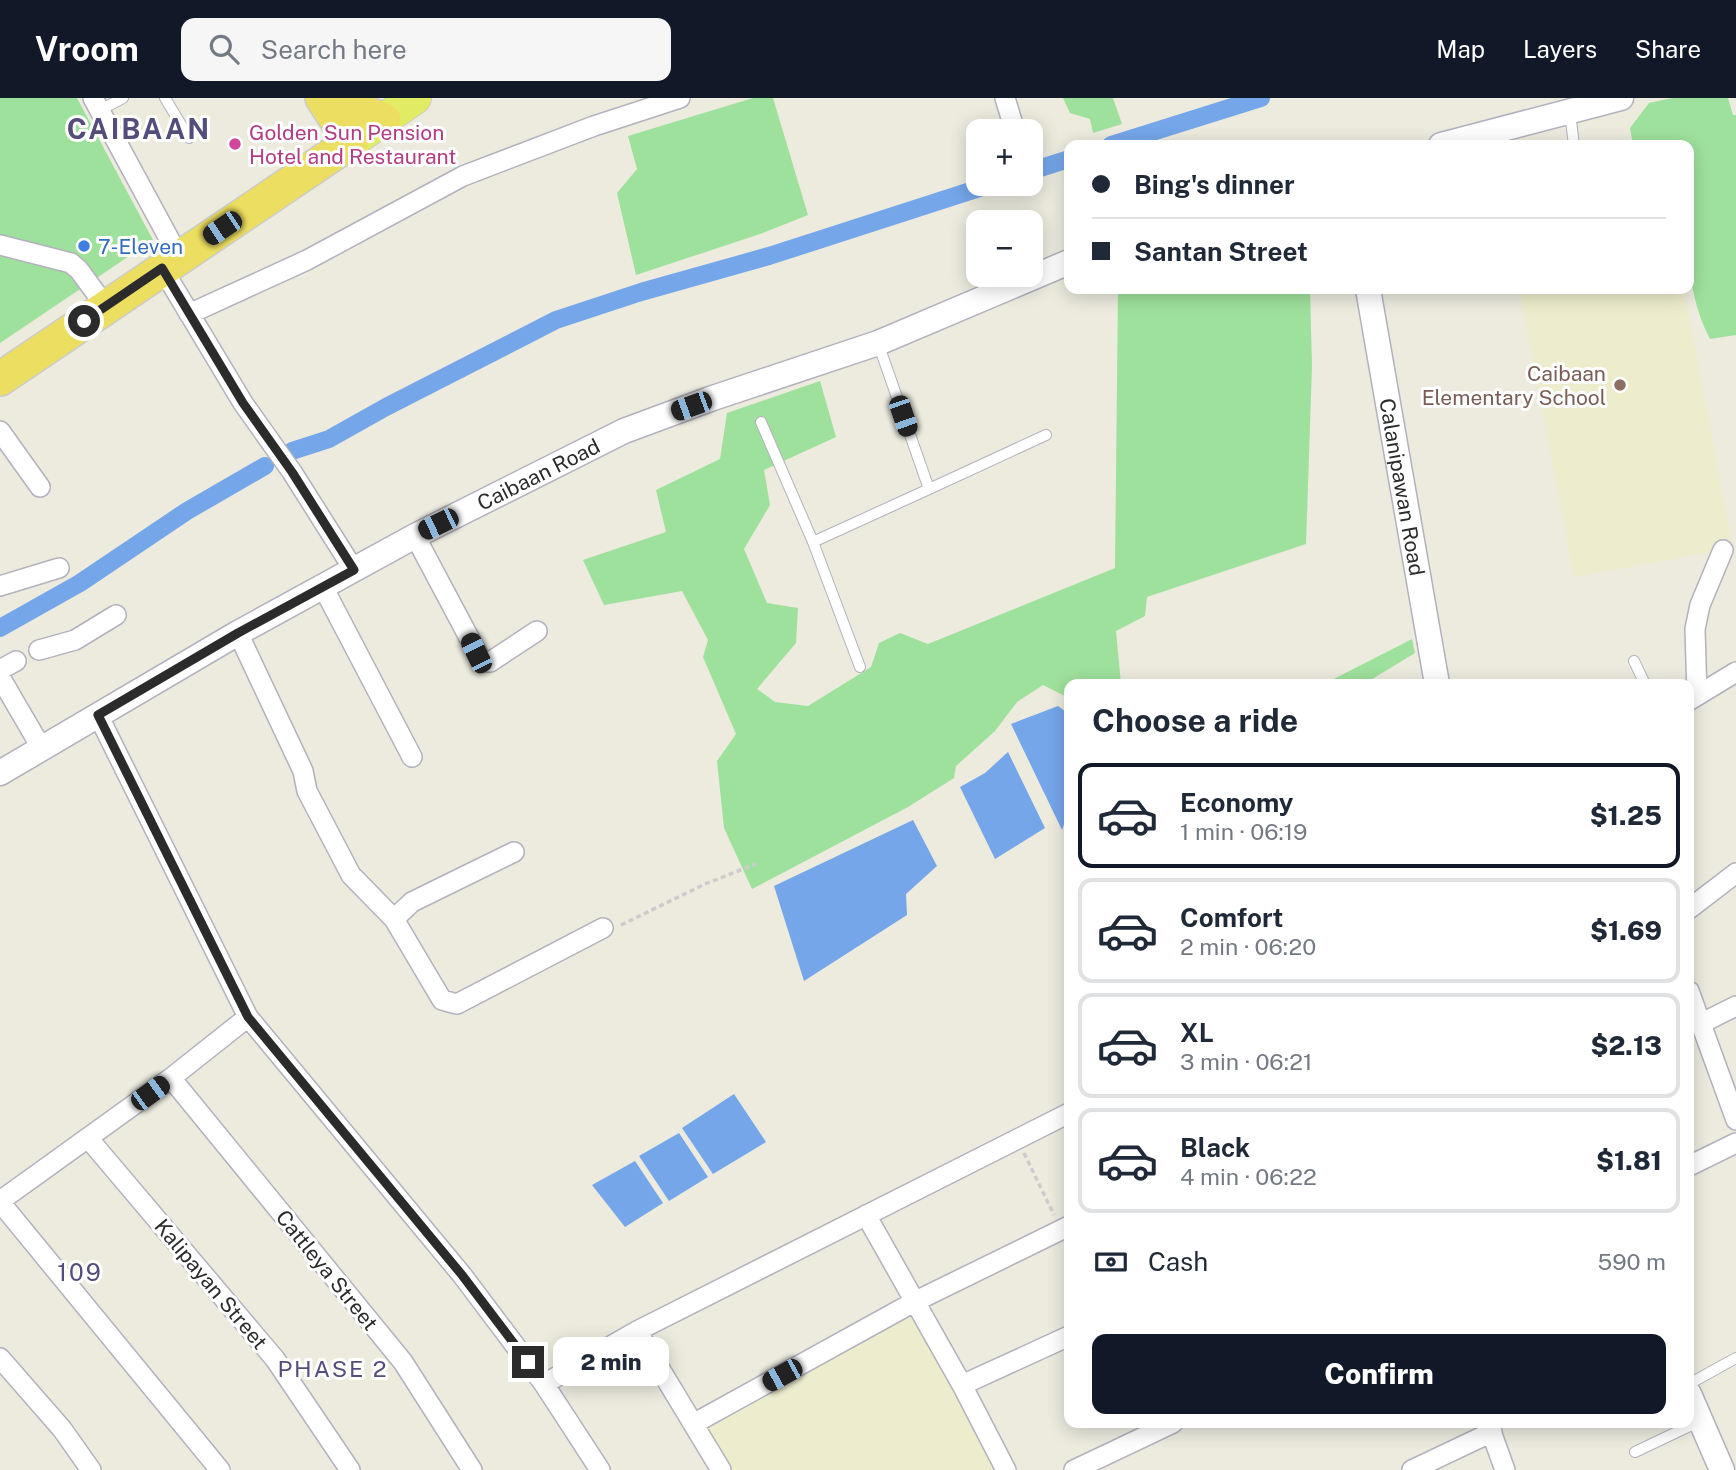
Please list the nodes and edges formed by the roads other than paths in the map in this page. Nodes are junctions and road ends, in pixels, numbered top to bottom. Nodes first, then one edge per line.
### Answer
1 (123, 98) edge
2 (165, 98) edge
3 (320, 98) edge
4 (329, 98) edge
5 (415, 98) edge
6 (680, 98) edge
7 (1005, 98) edge
8 (1620, 98) edge
9 (97, 104) edge
10 (1570, 113) junction
11 (1011, 119) edge
12 (384, 120) junction
13 (189, 138) dead end
14 (1461, 140) edge
15 (1573, 140) edge
16 (351, 142) junction
17 (307, 170) junction
18 (0, 245) edge
19 (170, 262) junction
20 (1064, 264) edge
21 (1369, 294) edge
22 (106, 307) junction
23 (189, 314) junction
24 (878, 343) junction
25 (0, 379) edge
26 (761, 422) dead end
27 (0, 431) edge
28 (1046, 435) dead end
29 (40, 487) dead end
30 (929, 489) junction
31 (415, 536) junction
32 (813, 542) junction
33 (1723, 550) dead end
34 (59, 568) dead end
35 (354, 570) junction
36 (0, 586) edge
37 (323, 587) junction
38 (116, 615) dead end
39 (537, 631) dead end
40 (238, 633) junction
41 (39, 650) dead end
42 (1634, 661) dead end
43 (860, 667) dead end
44 (1736, 672) edge
45 (0, 677) edge
46 (1436, 679) edge
47 (1643, 679) edge
48 (1694, 679) edge
49 (1694, 697) edge
50 (98, 715) junction
51 (41, 749) junction
52 (412, 757) dead end
53 (0, 773) edge
54 (514, 852) dead end
55 (1736, 873) edge
56 (1694, 905) edge
57 (394, 919) junction
58 (603, 928) road end
59 (1694, 1006) edge
60 (1736, 1006) edge
61 (248, 1017) junction
62 (1700, 1024) junction
63 (171, 1078) junction
64 (1064, 1116) edge
65 (1736, 1120) edge
66 (88, 1138) junction
67 (1736, 1143) edge
68 (1694, 1164) edge
69 (0, 1201) edge
70 (866, 1215) junction
71 (1064, 1228) edge
72 (914, 1302) junction
73 (637, 1331) junction
74 (1064, 1338) edge
75 (0, 1357) edge
76 (1736, 1358) edge
77 (1694, 1381) edge
78 (544, 1384) junction
79 (962, 1385) junction
80 (1694, 1406) edge
81 (1700, 1420) junction
82 (1694, 1423) edge
83 (693, 1424) junction
84 (1162, 1428) edge
85 (1488, 1428) edge
86 (1490, 1428) edge
87 (1684, 1428) edge
88 (1635, 1452) dead end
89 (91, 1470) edge
90 (219, 1470) edge
91 (351, 1470) edge
92 (472, 1470) edge
93 (600, 1470) edge
94 (721, 1470) edge
95 (1006, 1470) edge
96 (1073, 1470) edge
97 (1412, 1470) edge
98 (1505, 1470) edge
99 (1722, 1470) edge

1 - 9 lane
2 - 13 lane
3 - 16 highway
3 - 17 highway
4 - 12 highway
5 - 12 main road
6 - 23 street
7 - 11 street
8 - 10 street
9 - 19 street
10 - 14 street
10 - 15 lane
12 - 16 main road
16 - 17 highway
17 - 19 highway
18 - 22 street
19 - 22 highway
19 - 23 street
20 - 24 street, Caibaan Road
21 - 46 street, Calanipawan Road
22 - 25 highway
23 - 35 street
24 - 30 lane
24 - 31 street, Caibaan Road
26 - 32 lane
27 - 29 street
28 - 30 lane
30 - 32 lane
31 - 35 street, Caibaan Road
31 - 39 street
32 - 43 lane
33 - 48 street
34 - 36 street
35 - 37 street, Caibaan Road
37 - 40 street, Caibaan Road
37 - 52 street
38 - 41 street
40 - 50 street, Caibaan Road
40 - 57 street
42 - 47 lane
44 - 49 street
45 - 51 street
50 - 51 street, Caibaan Road
50 - 61 street
51 - 53 street, Caibaan Road
54 - 57 street
55 - 56 street
57 - 58 street
59 - 62 street
60 - 62 street
61 - 63 street
61 - 78 street
62 - 65 street
63 - 66 street
63 - 92 street, Cattleya Street
64 - 70 street
66 - 69 street
66 - 91 street, Kalipayan Street
67 - 68 street
69 - 90 street
70 - 72 street
70 - 73 street
71 - 72 street
72 - 79 street
72 - 83 street
73 - 78 street
73 - 83 street
74 - 79 street
75 - 89 street
76 - 77 lane
78 - 93 street
79 - 95 street
80 - 81 street
81 - 82 lane
81 - 99 street
83 - 94 street
84 - 96 street
85 - 97 street
86 - 98 street
87 - 88 lane

